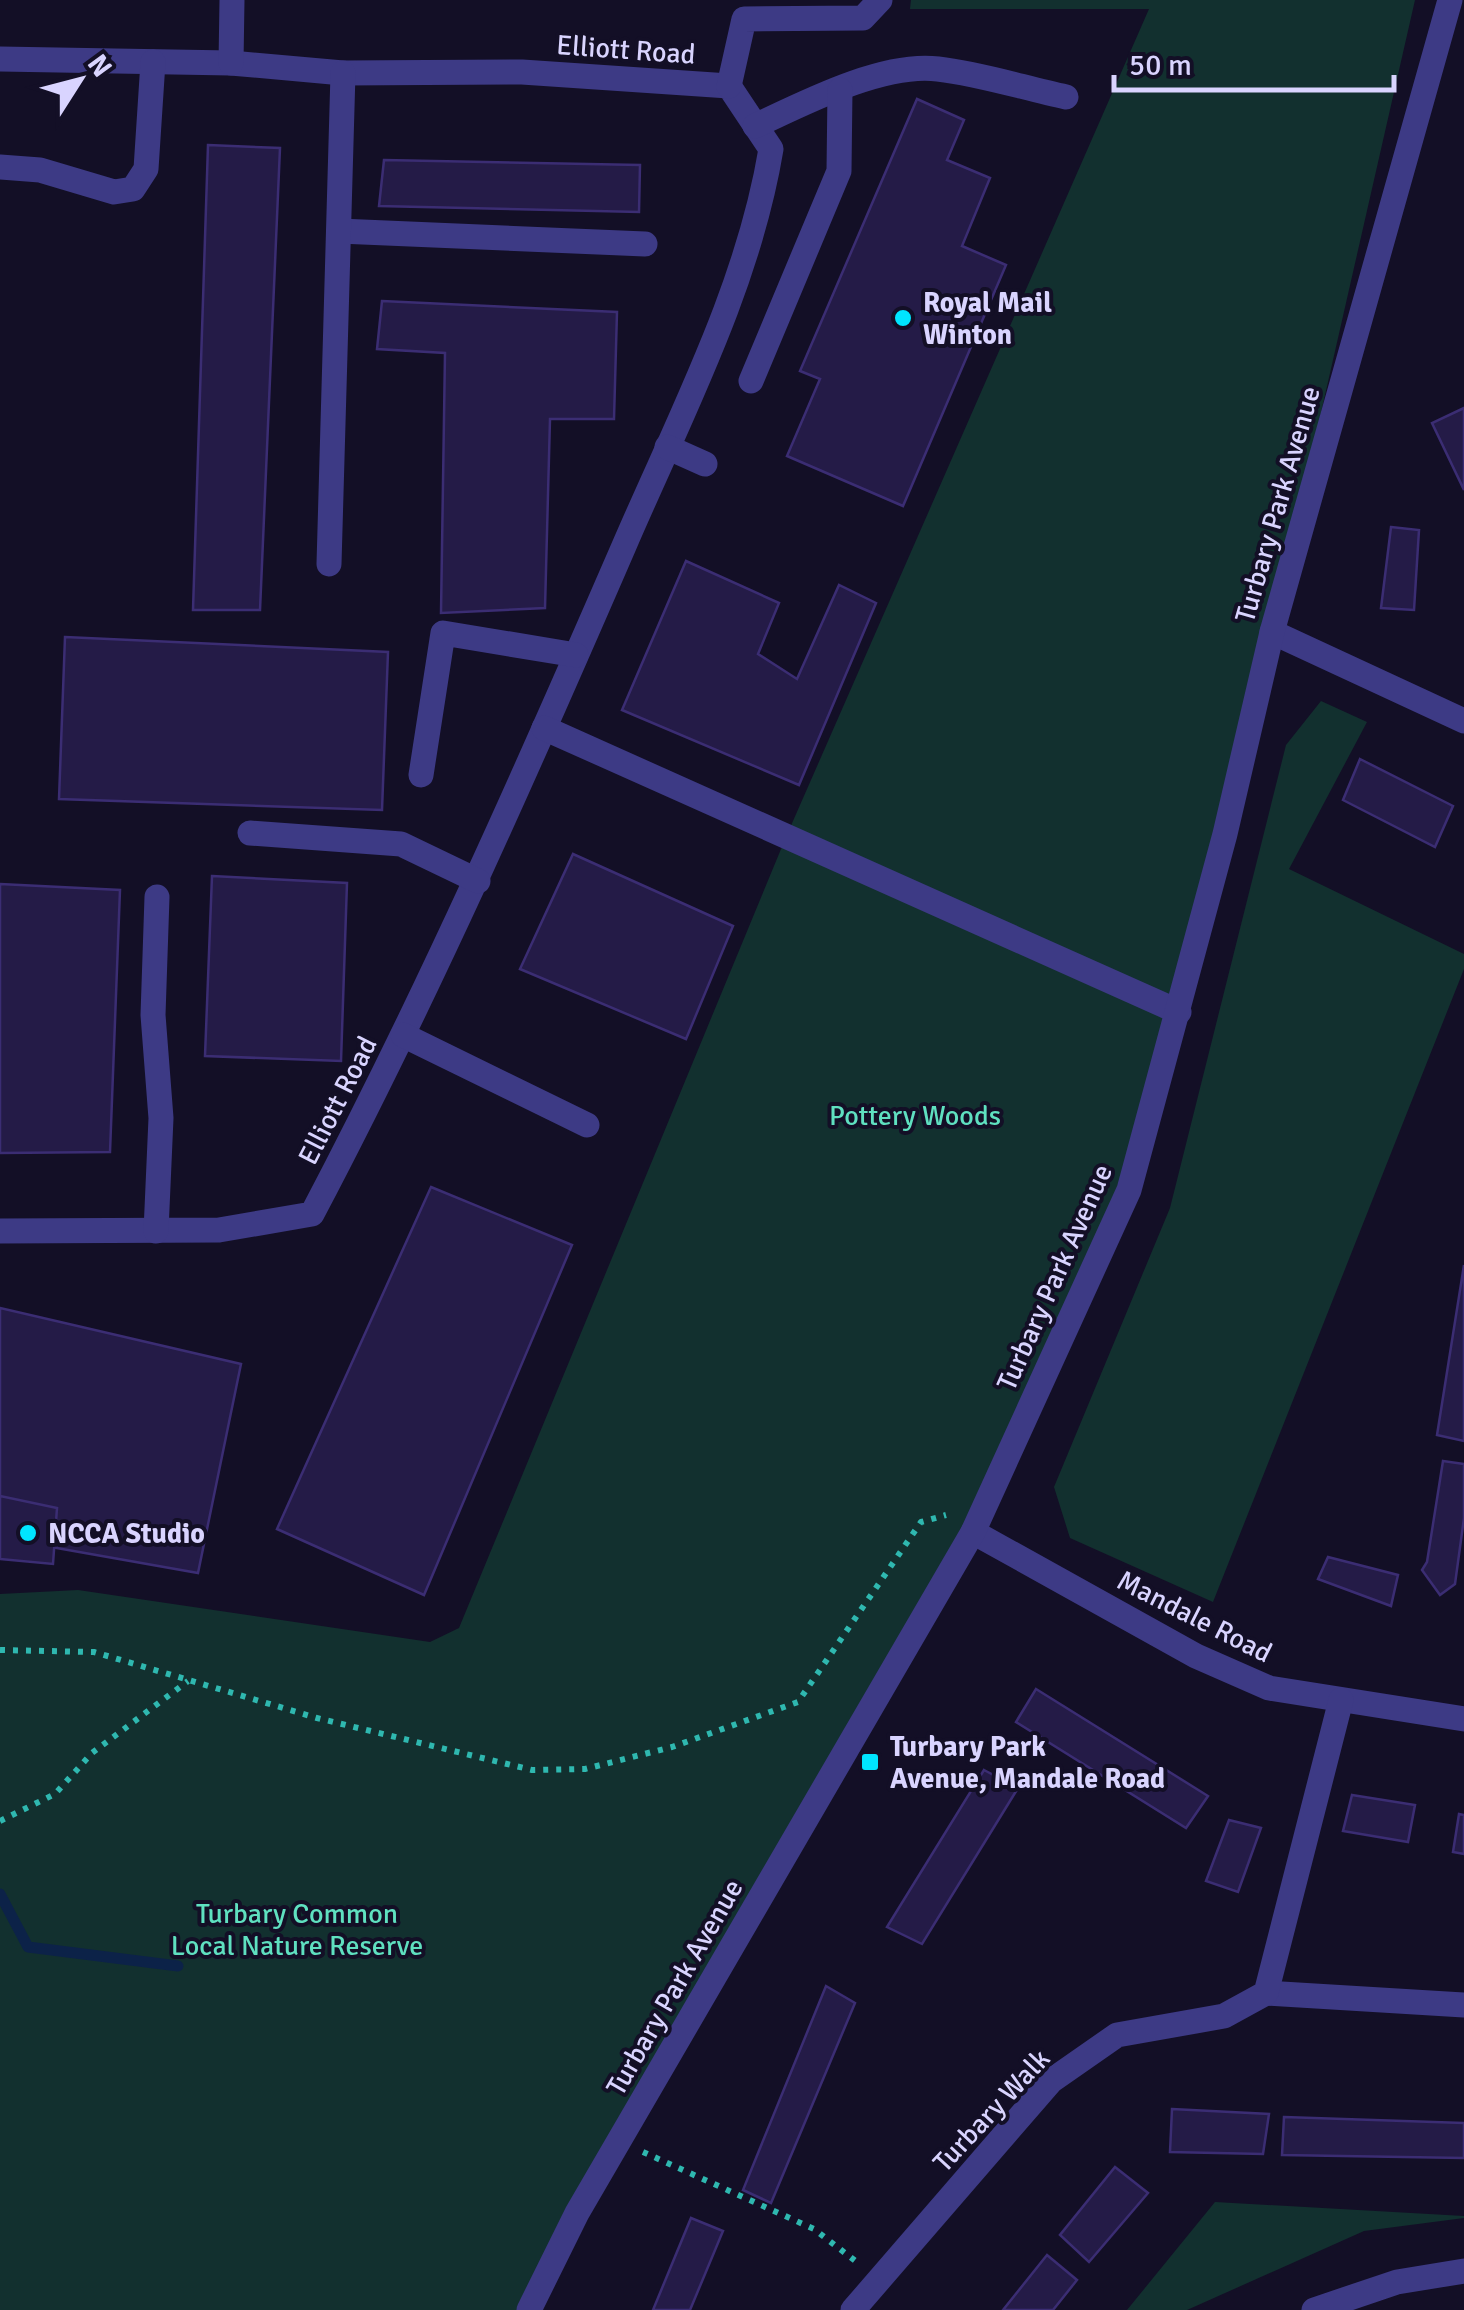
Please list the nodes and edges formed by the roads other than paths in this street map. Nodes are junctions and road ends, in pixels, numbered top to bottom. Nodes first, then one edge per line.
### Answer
1 (232, 0) edge
2 (880, 0) edge
3 (1450, 0) edge
4 (0, 59) edge
5 (153, 62) junction
6 (231, 63) junction
7 (343, 73) junction
8 (729, 86) junction
9 (840, 90) junction
10 (1066, 97) dead end
11 (755, 126) junction
12 (0, 167) edge
13 (338, 230) junction
14 (645, 244) dead end
15 (751, 381) dead end
16 (667, 446) junction
17 (705, 464) dead end
18 (330, 564) dead end
19 (1272, 632) junction
20 (576, 655) junction
21 (1464, 720) edge
22 (544, 728) junction
23 (421, 774) dead end
24 (250, 833) dead end
25 (478, 881) junction
26 (158, 896) dead end
27 (1179, 1012) junction
28 (404, 1036) junction
29 (587, 1126) dead end
30 (0, 1231) edge
31 (156, 1231) junction
32 (973, 1532) junction
33 (1341, 1700) junction
34 (1464, 1719) edge
35 (1266, 1993) junction
36 (1464, 2004) edge
37 (1464, 2271) edge
38 (529, 2310) edge
39 (853, 2310) edge
40 (1314, 2310) edge

1 - 6 street
2 - 8 street
3 - 19 street, Turbary Park Avenue
4 - 5 street, Elliott Road
5 - 6 street, Elliott Road
5 - 12 street
6 - 7 street, Elliott Road
7 - 8 street, Elliott Road
7 - 13 street
8 - 11 street, Elliott Road
9 - 10 street
9 - 11 street
9 - 15 street
11 - 16 street, Elliott Road
13 - 14 street
13 - 18 street
16 - 17 street
16 - 20 street, Elliott Road
19 - 21 street
19 - 27 street, Turbary Park Avenue
20 - 22 street, Elliott Road
20 - 23 street
22 - 25 street, Elliott Road
22 - 27 street
24 - 25 street
25 - 28 street, Elliott Road
26 - 31 street
27 - 32 street, Turbary Park Avenue
28 - 29 street
28 - 31 street, Elliott Road
30 - 31 street, Elliott Road
32 - 33 street, Mandale Road
32 - 38 street, Turbary Park Avenue
33 - 34 street, Mandale Road
33 - 35 street
35 - 36 street
35 - 39 street, Turbary Walk
37 - 40 street

